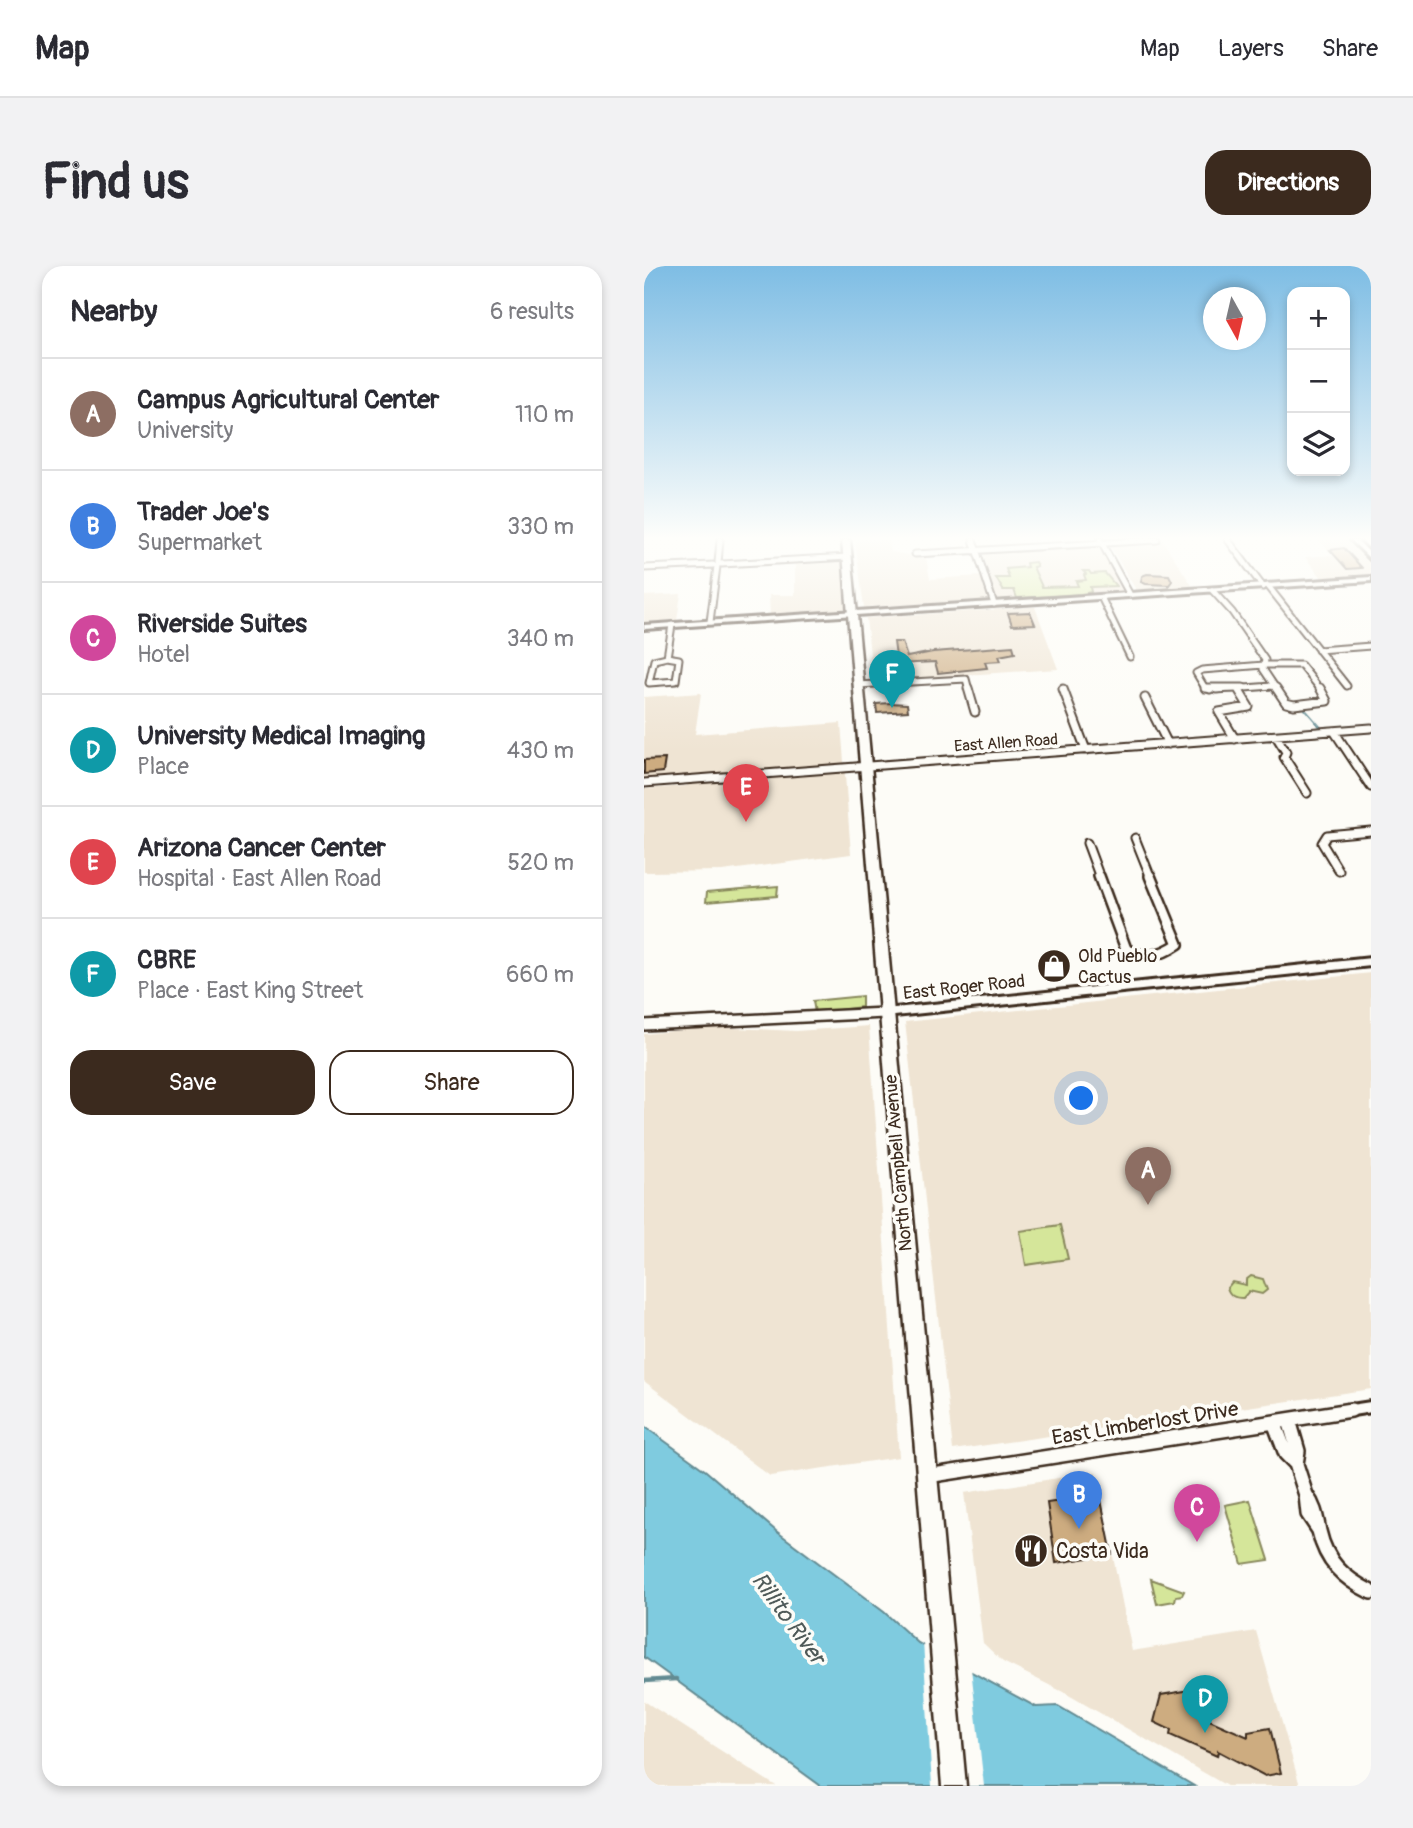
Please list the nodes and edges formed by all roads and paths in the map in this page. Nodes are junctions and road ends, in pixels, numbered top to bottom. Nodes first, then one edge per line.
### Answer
1 (711, 611) edge
2 (885, 611) edge
3 (1108, 611) edge
4 (1231, 611) edge
5 (1285, 611) edge
6 (852, 613) junction
7 (710, 622) junction
8 (672, 625) junction
9 (644, 627) edge
10 (1371, 646) edge
11 (1318, 650) junction
12 (667, 657) junction
13 (1130, 657) dead end
14 (1264, 665) junction
15 (858, 685) junction
16 (1273, 686) junction
17 (1347, 686) dead end
18 (1062, 689) dead end
19 (1238, 689) junction
20 (1145, 698) dead end
21 (975, 712) dead end
22 (1371, 728) edge
23 (1334, 731) junction
24 (1276, 736) junction
25 (1234, 739) junction
26 (1168, 744) junction
27 (1086, 750) junction
28 (821, 770) dead end
29 (864, 772) junction
30 (644, 783) edge
31 (1371, 787) edge
32 (1307, 793) dead end
33 (1371, 831) edge
34 (1135, 838) dead end
35 (1087, 843) dead end
36 (1339, 871) dead end
37 (1371, 962) edge
38 (885, 1013) junction
39 (644, 1025) edge
40 (1370, 1410) edge
41 (1289, 1420) junction
42 (1274, 1422) junction
43 (1296, 1464) junction
44 (926, 1476) junction
45 (1371, 1592) edge
46 (954, 1786) edge

1 - 7 street
2 - 6 main road
3 - 13 street
4 - 14 street
5 - 11 street
6 - 7 main road
6 - 15 main road, North Campbell Avenue
7 - 8 main road
8 - 9 main road
8 - 12 street
10 - 11 street
11 - 17 street
12 - 12 street
14 - 16 street
14 - 16 street
14 - 19 street
15 - 21 street
15 - 29 main road, North Campbell Avenue
16 - 19 street
18 - 27 street
19 - 25 street
20 - 26 street
22 - 23 street, East Allen Road
23 - 24 street, East Allen Road
23 - 31 street
24 - 25 street, East Allen Road
24 - 32 street
25 - 26 street, East Allen Road
26 - 27 street, East Allen Road
27 - 29 street, East Allen Road
28 - 29 street
29 - 30 street, East Allen Road
29 - 38 main road, North Campbell Avenue
33 - 36 street
34 - 35 street
37 - 38 main road, East Roger Road
38 - 39 street, East Roger Road
38 - 44 main road, North Campbell Avenue
40 - 41 street, East Limberlost Drive
41 - 42 street, East Limberlost Drive
41 - 43 street
42 - 43 street
42 - 44 street, East Limberlost Drive
43 - 45 street
44 - 46 main road, North Campbell Avenue

